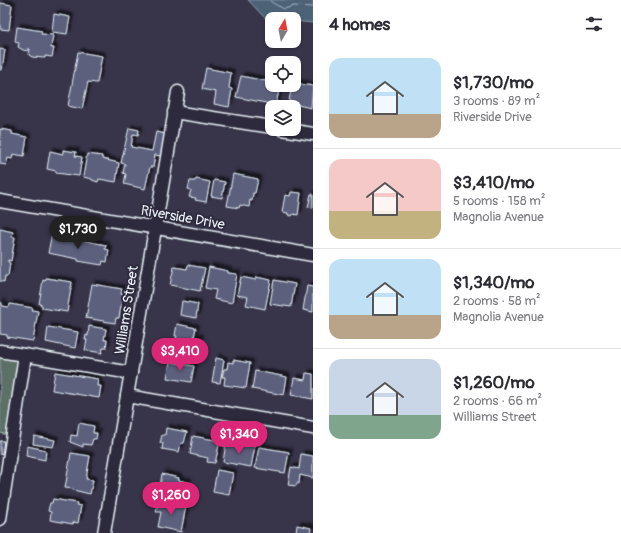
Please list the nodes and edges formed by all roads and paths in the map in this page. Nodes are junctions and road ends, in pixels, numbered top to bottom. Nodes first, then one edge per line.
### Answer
1 (178, 92) dead end
2 (174, 112) junction
3 (265, 126) edge
4 (301, 132) edge
5 (313, 134) edge
6 (0, 201) edge
7 (155, 228) junction
8 (313, 255) edge
9 (0, 351) edge
10 (25, 355) junction
11 (131, 373) junction
12 (127, 396) junction
13 (313, 428) edge
14 (0, 519) edge
15 (104, 533) edge

1 - 2 street, Williams Street
2 - 3 street
2 - 7 street, Williams Street
4 - 5 street
6 - 7 street, Riverside Drive
7 - 8 street, Riverside Drive
7 - 11 street, Williams Street
9 - 10 street
10 - 11 street
10 - 14 street
11 - 12 street, Williams Street
12 - 13 street
12 - 15 street, Williams Street

